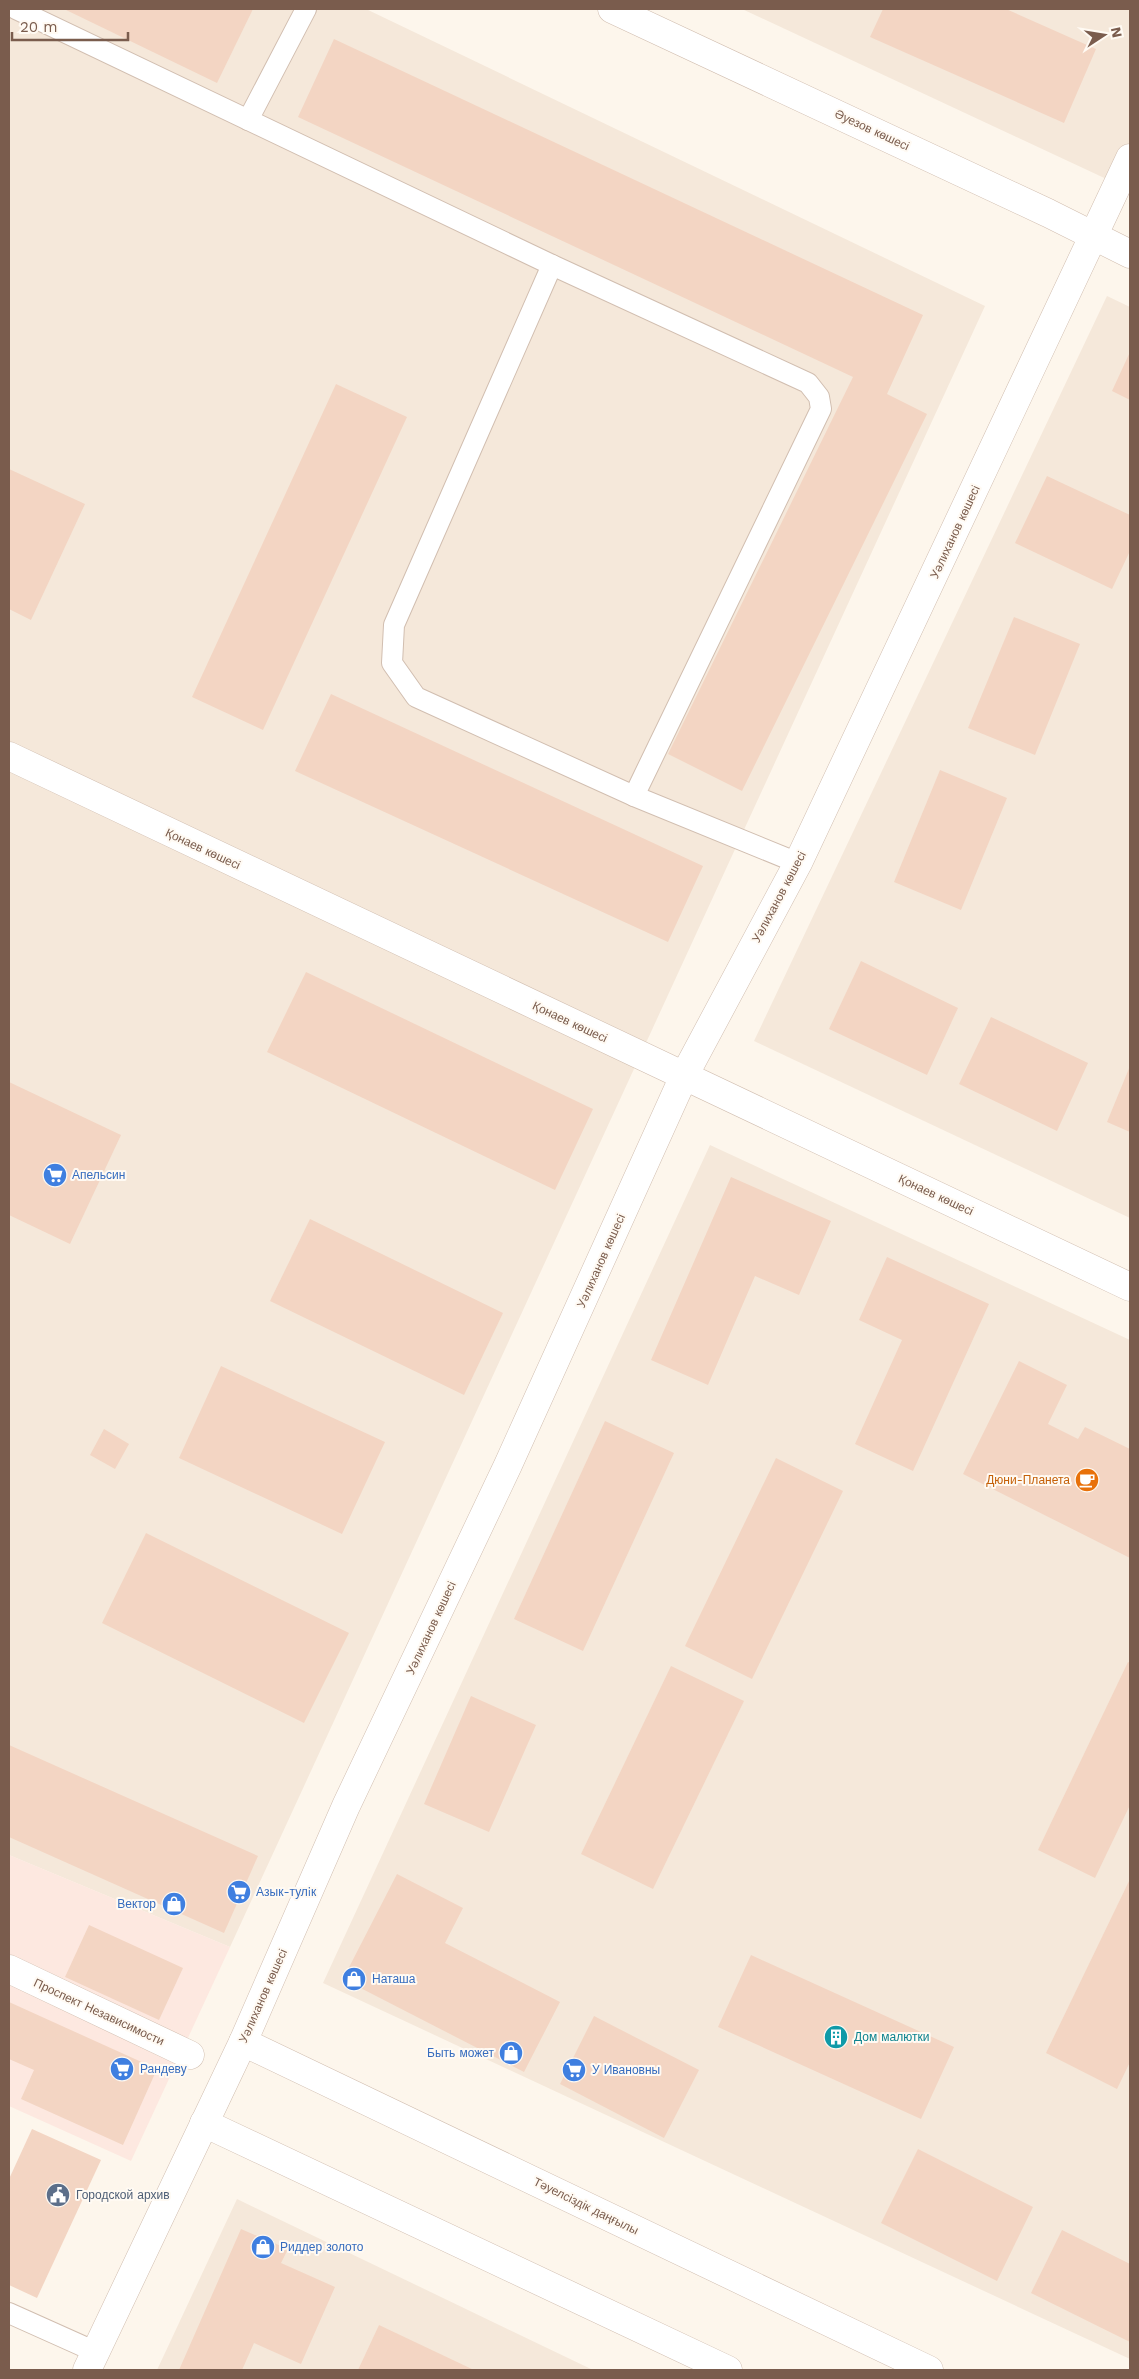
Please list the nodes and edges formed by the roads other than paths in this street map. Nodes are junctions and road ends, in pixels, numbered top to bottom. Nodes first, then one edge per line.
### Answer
1 (16, 9) edge
2 (306, 9) edge
3 (612, 9) edge
4 (248, 120) junction
5 (1130, 158) edge
6 (1094, 237) junction
7 (1130, 254) edge
8 (552, 265) junction
9 (9, 756) edge
10 (634, 796) junction
11 (798, 863) junction
12 (684, 1076) junction
13 (1130, 1287) edge
14 (9, 1970) edge
15 (243, 2042) junction
16 (190, 2055) dead end
17 (204, 2123) junction
18 (9, 2312) edge
19 (91, 2361) edge
20 (728, 2370) edge
21 (929, 2370) edge

1 - 4 lane
2 - 4 lane
3 - 6 street, Әуезов көшесі
4 - 8 lane
5 - 6 street, Уәлиханов көшесі
6 - 7 street, Әуезов көшесі
6 - 11 street, Уәлиханов көшесі
8 - 10 lane
8 - 10 lane
9 - 12 street, Қонаев көшесі
10 - 11 lane
11 - 12 street, Уәлиханов көшесі
12 - 13 street, Қонаев көшесі
12 - 15 street, Уәлиханов көшесі
14 - 16 street, Проспект Независимости
15 - 17 street, Уәлиханов көшесі
15 - 21 street, Тәуелсіздік даңғылы
17 - 19 street, Уәлиханов көшесі
17 - 20 street
18 - 19 lane

